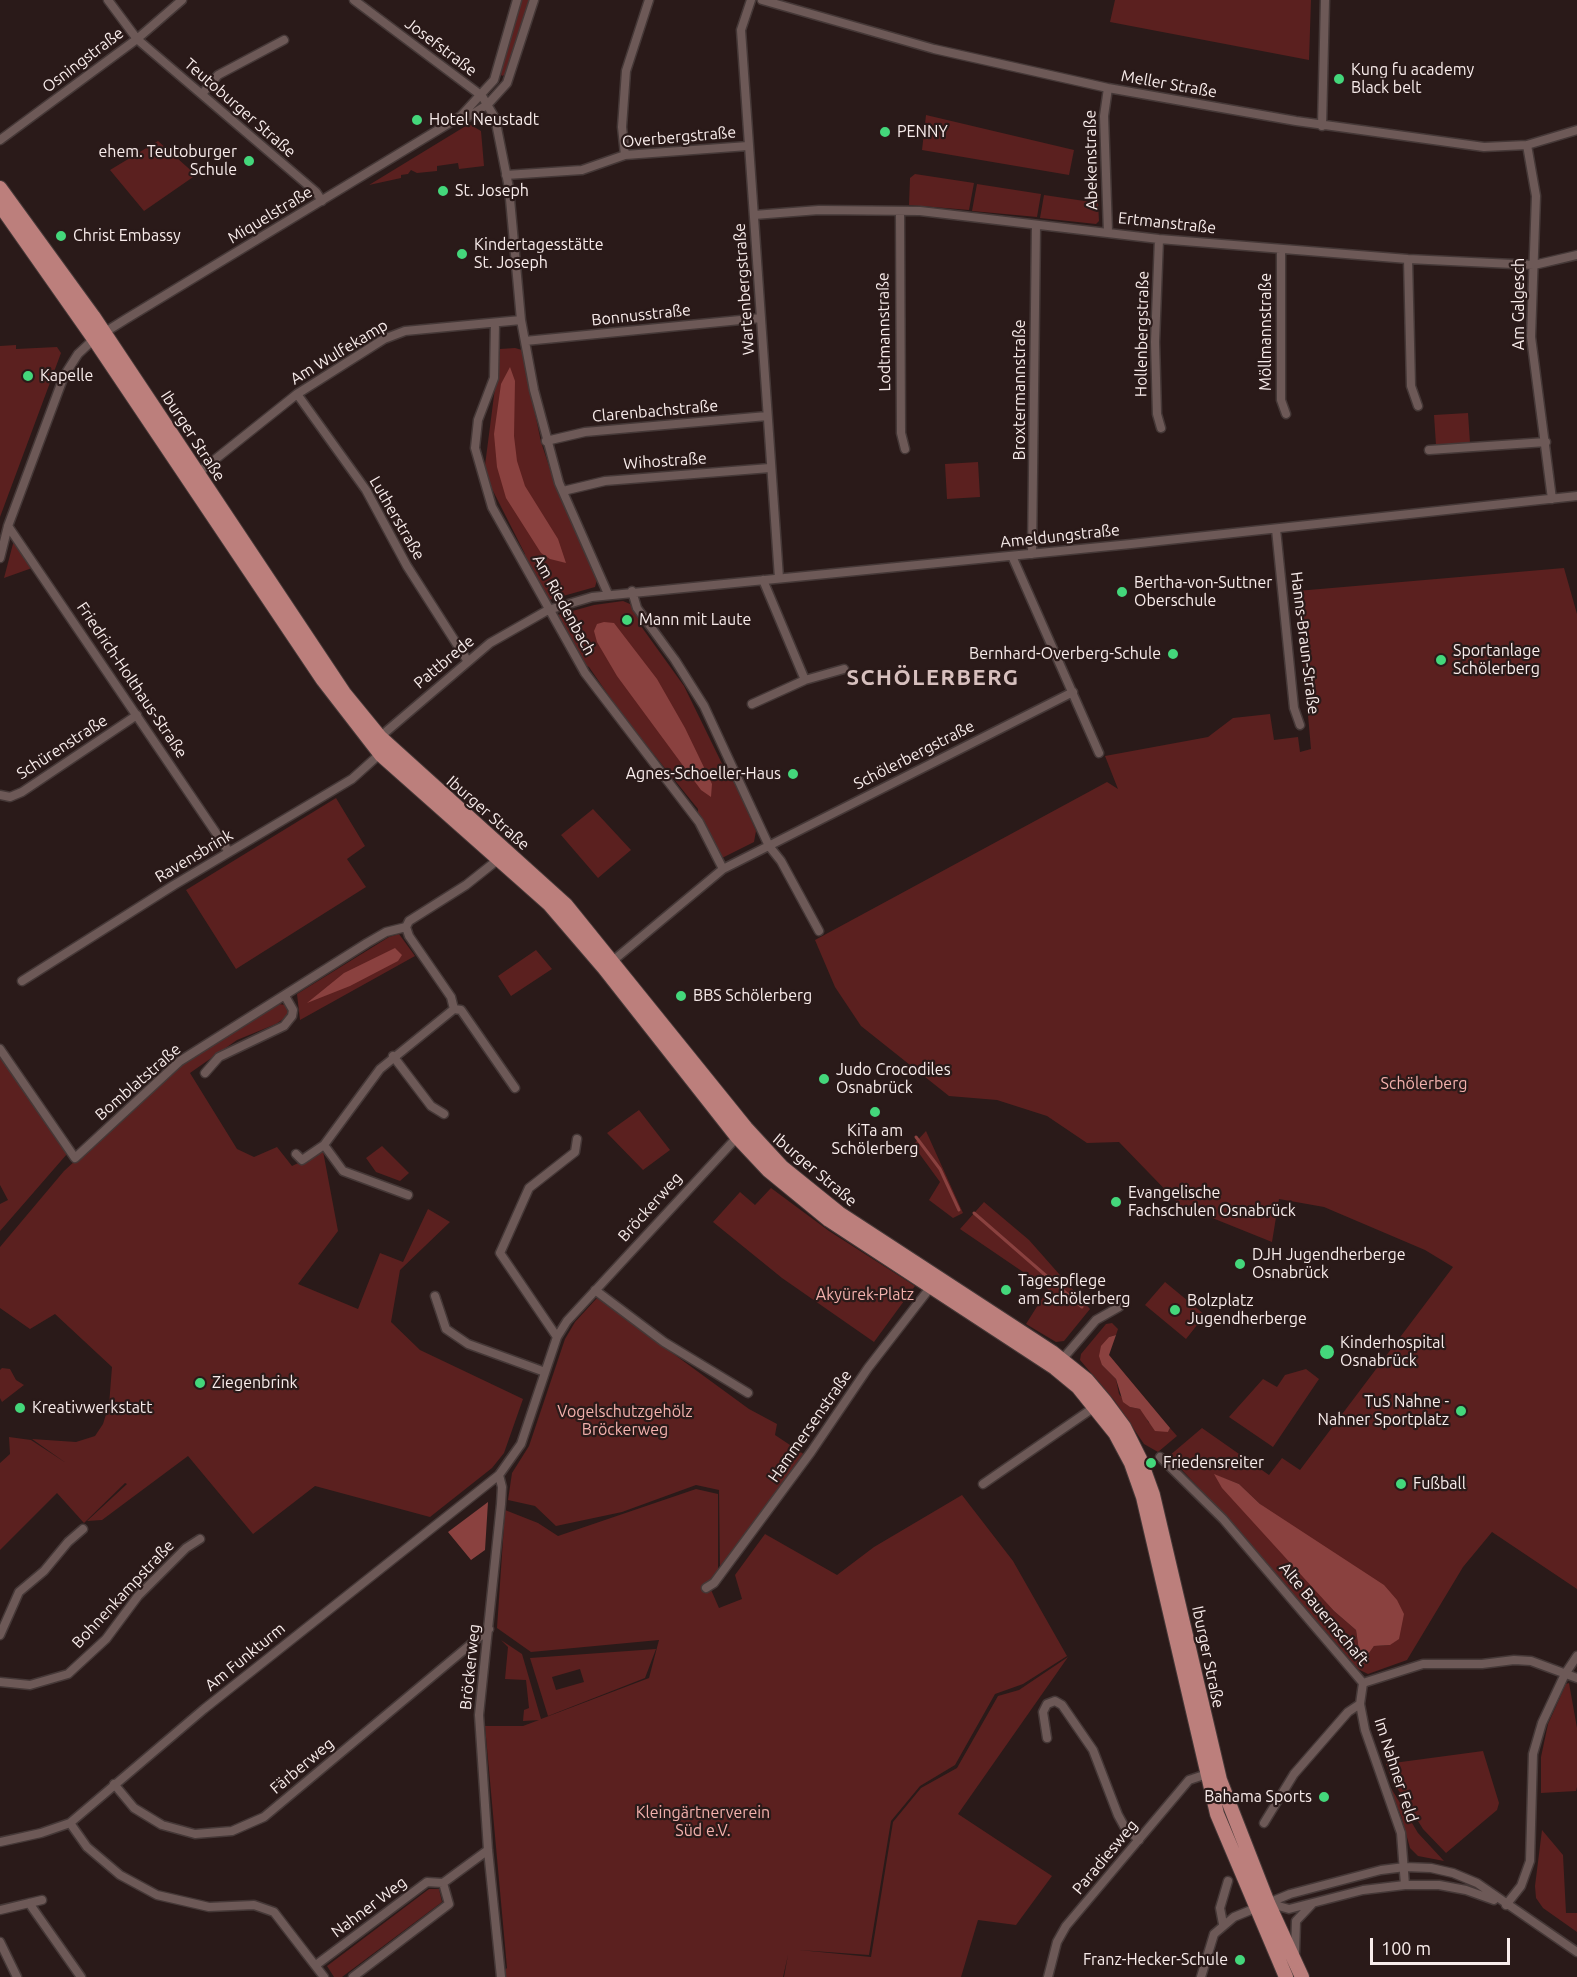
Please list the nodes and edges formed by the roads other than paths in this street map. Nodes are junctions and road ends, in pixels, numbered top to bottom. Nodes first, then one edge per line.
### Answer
1 (108, 0) edge
2 (182, 0) edge
3 (354, 0) edge
4 (517, 0) edge
5 (534, 0) edge
6 (649, 0) edge
7 (751, 0) edge
8 (762, 0) edge
9 (1325, 0) edge
10 (137, 39) junction
11 (284, 39) dead end
12 (1108, 88) junction
13 (202, 94) junction
14 (482, 96) junction
15 (488, 104) junction
16 (461, 117) junction
17 (1322, 126) junction
18 (1577, 130) edge
19 (0, 140) edge
20 (1527, 145) junction
21 (748, 146) junction
22 (625, 155) junction
23 (506, 175) junction
24 (0, 188) edge
25 (322, 201) junction
26 (0, 205) edge
27 (900, 213) junction
28 (754, 215) junction
29 (1036, 226) junction
30 (1108, 232) junction
31 (1159, 239) junction
32 (1281, 249) junction
33 (1577, 255) edge
34 (1408, 259) junction
35 (1534, 265) junction
36 (760, 318) junction
37 (521, 320) junction
38 (495, 324) junction
39 (100, 336) junction
40 (525, 341) junction
41 (297, 394) junction
42 (1418, 406) dead end
43 (1286, 414) dead end
44 (767, 416) junction
45 (1161, 428) dead end
46 (546, 441) junction
47 (1546, 442) junction
48 (905, 450) dead end
49 (1429, 450) dead end
50 (770, 468) junction
51 (198, 473) junction
52 (563, 491) junction
53 (1577, 496) edge
54 (1552, 499) junction
55 (4, 526) edge
56 (1276, 529) junction
57 (1032, 554) junction
58 (1011, 556) junction
59 (0, 558) edge
60 (779, 578) junction
61 (763, 579) junction
62 (632, 591) junction
63 (608, 594) junction
64 (549, 610) junction
65 (467, 660) junction
66 (844, 669) dead end
67 (805, 680) junction
68 (1072, 692) junction
69 (752, 704) dead end
70 (137, 715) junction
71 (1300, 725) dead end
72 (380, 736) junction
73 (1099, 753) dead end
74 (381, 755) junction
75 (0, 795) edge
76 (769, 846) junction
77 (230, 852) junction
78 (500, 858) junction
79 (723, 869) junction
80 (406, 927) junction
81 (819, 931) dead end
82 (609, 964) junction
83 (22, 981) dead end
84 (285, 996) junction
85 (454, 1009) junction
86 (0, 1049) edge
87 (393, 1056) junction
88 (205, 1073) dead end
89 (515, 1088) dead end
90 (444, 1114) dead end
91 (741, 1132) junction
92 (577, 1139) dead end
93 (324, 1145) junction
94 (296, 1154) dead end
95 (408, 1195) dead end
96 (934, 1282) junction
97 (595, 1290) junction
98 (435, 1296) dead end
99 (1119, 1307) dead end
100 (557, 1337) junction
101 (1059, 1364) junction
102 (545, 1372) junction
103 (748, 1393) dead end
104 (1096, 1406) junction
105 (1160, 1456) dead end
106 (499, 1475) junction
107 (983, 1484) dead end
108 (83, 1529) dead end
109 (200, 1539) dead end
110 (706, 1588) dead end
111 (489, 1629) junction
112 (0, 1635) edge
113 (1577, 1656) edge
114 (1565, 1674) junction
115 (1577, 1678) edge
116 (0, 1682) edge
117 (1363, 1683) junction
118 (1360, 1704) junction
119 (1047, 1738) dead end
120 (1207, 1774) junction
121 (114, 1784) junction
122 (70, 1823) junction
123 (1264, 1824) dead end
124 (1139, 1839) junction
125 (0, 1842) edge
126 (488, 1850) junction
127 (1405, 1867) junction
128 (1228, 1881) dead end
129 (443, 1883) junction
130 (1405, 1885) junction
131 (42, 1900) dead end
132 (29, 1903) junction
133 (1314, 1903) junction
134 (1262, 1905) junction
135 (1506, 1905) junction
136 (0, 1910) edge
137 (1223, 1924) junction
138 (0, 1942) edge
139 (1577, 1952) edge
140 (1295, 1962) junction
141 (316, 1965) junction
142 (17, 1977) edge
143 (81, 1977) edge
144 (324, 1977) edge
145 (352, 1977) edge
146 (501, 1977) edge
147 (1048, 1977) edge
148 (1201, 1977) edge
149 (1286, 1977) edge
150 (1302, 1977) edge

1 - 10 street, Teutoburger Straße
2 - 10 street, Osningstraße
3 - 14 street, Josefstraße
4 - 14 street
5 - 15 street
6 - 22 street
7 - 21 street, Wartenbergstraße
8 - 12 street, Meller Straße
9 - 17 street
10 - 13 street, Teutoburger Straße
10 - 19 street, Osningstraße
11 - 13 street
12 - 17 street, Meller Straße
12 - 30 street, Abekenstraße
13 - 25 street, Teutoburger Straße
14 - 15 street
14 - 16 street, Miquelstraße
15 - 16 street, Miquelstraße
15 - 23 street
16 - 25 street, Miquelstraße
17 - 20 street, Meller Straße
18 - 20 street, Meller Straße
20 - 35 street, Am Galgesch
21 - 22 street, Overbergstraße
21 - 28 street, Wartenbergstraße
22 - 23 street, Overbergstraße
23 - 37 street
24 - 39 main road, Iburger Straße
25 - 39 street, Miquelstraße
26 - 39 main road, Iburger Straße
27 - 28 street, Ertmanstraße
27 - 29 street, Ertmanstraße
27 - 48 street, Lodtmannstraße
28 - 36 street, Wartenbergstraße
29 - 30 street, Ertmanstraße
29 - 57 street, Broxtermannstraße
30 - 31 street, Ertmanstraße
31 - 32 street, Ertmanstraße
31 - 45 street, Hollenbergstraße
32 - 34 street, Ertmanstraße
32 - 43 street, Möllmannstraße
33 - 35 street, Ertmanstraße
34 - 35 street, Ertmanstraße
34 - 42 street
35 - 47 street, Am Galgesch
36 - 40 street, Bonnusstraße
36 - 44 street, Wartenbergstraße
37 - 38 street, Am Wulfekamp
37 - 40 street
38 - 41 street, Am Wulfekamp
38 - 64 street, Am Riedenbach
39 - 51 main road, Iburger Straße
39 - 55 street, Miquelstraße
39 - 74 main road, Iburger Straße
40 - 46 street
41 - 51 street, Am Wulfekamp
41 - 65 street, Lutherstraße
44 - 46 street, Clarenbachstraße
44 - 50 street, Wartenbergstraße
46 - 52 street
47 - 49 street
47 - 54 street, Am Galgesch
50 - 52 street, Wihostraße
50 - 60 street, Wartenbergstraße
51 - 72 main road, Iburger Straße
52 - 63 street
53 - 54 street, Ameldungstraße
54 - 56 street, Ameldungstraße
55 - 59 street, Miquelstraße
55 - 70 street, Friedrich-Holthaus-Straße
56 - 57 street, Ameldungstraße
56 - 71 street, Hanns-Braun-Straße
57 - 58 street, Ameldungstraße
58 - 60 street, Ameldungstraße
58 - 68 street
60 - 61 street, Ameldungstraße
61 - 62 street, Ameldungstraße
61 - 67 street
62 - 63 street, Ameldungstraße
62 - 76 street
63 - 64 street, Ameldungstraße
64 - 65 street, Pattbrede
64 - 79 street, Am Riedenbach
65 - 72 street, Pattbrede
66 - 67 street
67 - 69 street
68 - 73 street
68 - 76 street, Schölerbergstraße
70 - 75 street, Schürenstraße
70 - 77 street, Friedrich-Holthaus-Straße
72 - 74 street
72 - 82 main road, Iburger Straße
74 - 77 street, Ravensbrink
74 - 78 main road, Iburger Straße
76 - 79 street, Schölerbergstraße
76 - 81 street
77 - 83 street, Ravensbrink
78 - 80 street, Bomblatstraße
78 - 82 main road, Iburger Straße
79 - 82 street, Schölerbergstraße
80 - 84 street, Bomblatstraße
80 - 85 street
82 - 91 main road, Iburger Straße
84 - 86 street, Bomblatstraße
84 - 88 street
85 - 87 street
85 - 89 street
87 - 90 street
87 - 93 street
91 - 96 main road, Iburger Straße
91 - 97 street, Bröckerweg
92 - 100 street
93 - 94 street
93 - 95 street
96 - 101 main road, Iburger Straße
96 - 110 street, Hammersenstraße
97 - 100 street, Bröckerweg
97 - 103 street
98 - 102 street
99 - 101 street
100 - 102 street, Bröckerweg
101 - 104 main road, Iburger Straße
101 - 134 main road, Iburger Straße
102 - 106 street, Bröckerweg
104 - 107 street
104 - 120 main road, Iburger Straße
105 - 117 street, Alte Bauernschaft
106 - 111 street, Bröckerweg
106 - 121 street, Am Funkturm
108 - 112 street
109 - 116 street, Bohnenkampstraße
111 - 121 street, Färberweg
111 - 126 street, Bröckerweg
113 - 114 street
114 - 115 street, Alte Bauernschaft
114 - 117 street, Alte Bauernschaft
114 - 135 street
117 - 118 street, Im Nahner Feld
118 - 123 street
118 - 127 street, Im Nahner Feld
119 - 124 street
120 - 124 street, Paradiesweg
120 - 134 main road, Iburger Straße
121 - 122 street, Am Funkturm
122 - 125 street, Am Funkturm
122 - 141 street
124 - 147 street, Paradiesweg
126 - 129 street, Nahner Weg
126 - 146 street, Bröckerweg
127 - 130 street, Im Nahner Feld
127 - 134 street
127 - 135 street
128 - 137 street
129 - 141 street, Nahner Weg
129 - 145 street
130 - 133 street
130 - 135 street
131 - 132 street
132 - 136 street
132 - 143 street
133 - 134 street
133 - 140 street
134 - 137 street
134 - 140 main road, Iburger Straße
134 - 149 main road, Iburger Straße
135 - 139 street
137 - 148 street
138 - 142 street
140 - 150 main road, Iburger Straße
141 - 144 street

